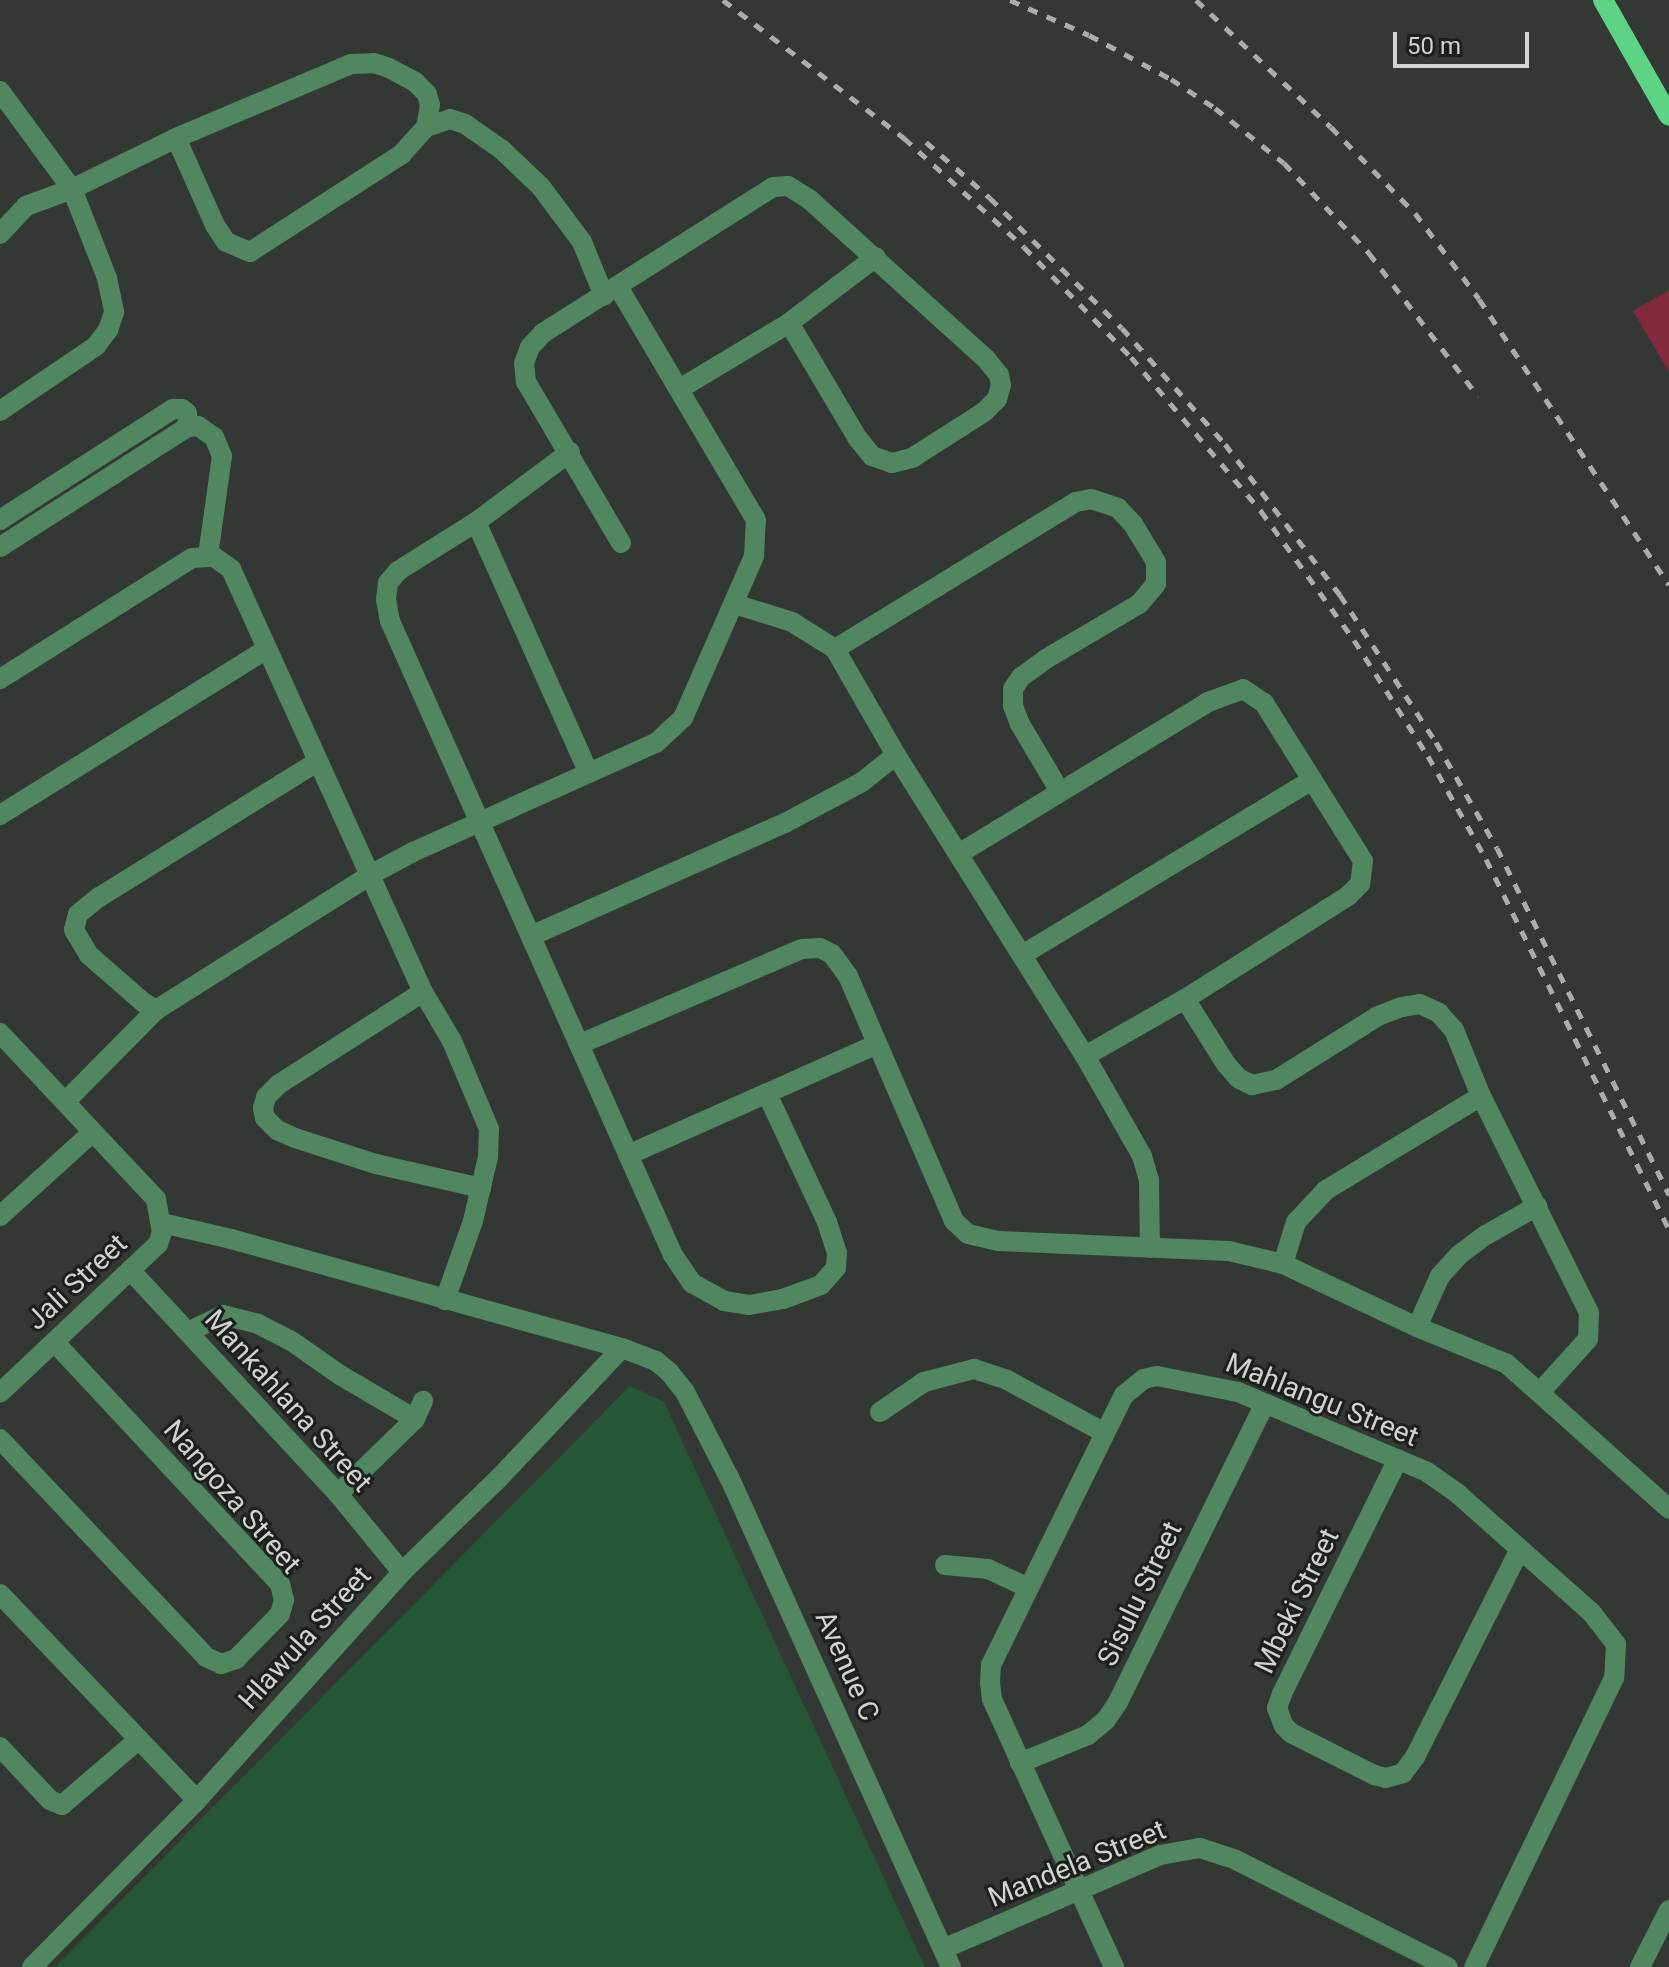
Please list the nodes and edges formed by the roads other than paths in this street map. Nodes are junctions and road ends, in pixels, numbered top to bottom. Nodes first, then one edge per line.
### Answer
1 (1603, 0) edge
2 (0, 91) edge
3 (1669, 116) edge
4 (426, 127) junction
5 (176, 138) junction
6 (72, 189) junction
7 (0, 234) edge
8 (876, 257) junction
9 (611, 291) junction
10 (789, 323) junction
11 (681, 388) junction
12 (0, 411) edge
13 (188, 427) junction
14 (570, 452) junction
15 (0, 520) edge
16 (476, 522) junction
17 (621, 543) dead end
18 (0, 547) edge
19 (208, 556) junction
20 (735, 604) junction
21 (267, 649) junction
22 (835, 649) junction
23 (0, 679) edge
24 (896, 755) junction
25 (317, 762) junction
26 (589, 773) junction
27 (1311, 781) junction
28 (1059, 790) junction
29 (0, 815) edge
30 (481, 821) junction
31 (960, 853) junction
32 (370, 875) junction
33 (531, 936) junction
34 (1022, 955) junction
35 (423, 992) junction
36 (1185, 999) junction
37 (156, 1010) junction
38 (4, 1044) edge
39 (580, 1044) junction
40 (875, 1045) junction
41 (1085, 1056) junction
42 (767, 1094) junction
43 (1481, 1096) junction
44 (66, 1101) junction
45 (93, 1132) junction
46 (628, 1155) junction
47 (481, 1188) junction
48 (1537, 1206) junction
49 (0, 1216) edge
50 (162, 1223) junction
51 (1150, 1248) junction
52 (1283, 1264) junction
53 (130, 1270) junction
54 (445, 1300) junction
55 (1417, 1327) junction
56 (188, 1332) junction
57 (54, 1342) junction
58 (622, 1348) junction
59 (1541, 1391) junction
60 (0, 1393) edge
61 (1264, 1405) junction
62 (880, 1412) dead end
63 (1105, 1433) junction
64 (0, 1439) edge
65 (1398, 1459) junction
66 (338, 1494) junction
67 (1669, 1509) edge
68 (1519, 1551) junction
69 (945, 1565) dead end
70 (402, 1572) junction
71 (1029, 1588) junction
72 (0, 1594) edge
73 (137, 1741) junction
74 (0, 1747) edge
75 (1020, 1763) junction
76 (197, 1800) junction
77 (1082, 1890) junction
78 (1669, 1910) edge
79 (947, 1958) edge
80 (32, 1967) edge
81 (1114, 1967) edge
82 (1448, 1967) edge
83 (1474, 1967) edge
84 (1640, 1967) edge

1 - 3 main road
2 - 6 street
4 - 5 street
4 - 5 street
4 - 9 street
5 - 6 street
6 - 7 street
6 - 12 street
8 - 9 street
8 - 10 street
8 - 10 street
9 - 11 street
9 - 14 street
10 - 11 street
11 - 20 street
13 - 15 street
13 - 18 street
13 - 19 street
14 - 16 street
14 - 17 street
16 - 26 street
16 - 30 street
19 - 21 street
19 - 23 street
20 - 22 street
20 - 26 street
21 - 25 street
21 - 29 street
22 - 24 street
22 - 28 street
24 - 31 street
24 - 33 street
25 - 32 street
25 - 37 street
26 - 30 street
27 - 28 street
27 - 34 street
27 - 36 street
28 - 31 street
30 - 32 street
30 - 33 street
31 - 34 street
32 - 35 street
32 - 37 street
33 - 39 street
34 - 41 street
35 - 47 street
35 - 47 street
36 - 41 street
36 - 43 street
37 - 44 street
38 - 44 street
39 - 40 street
39 - 46 street
40 - 42 street
40 - 51 street
41 - 51 street
42 - 46 street
42 - 46 street
43 - 48 street
43 - 52 street
44 - 45 street
45 - 49 street
45 - 50 street, Jali Street
47 - 54 street
48 - 55 street
48 - 59 street
50 - 53 street, Jali Street
50 - 54 street, Avenue C
51 - 52 street
52 - 55 street
53 - 56 street, Mankahlana Street
53 - 57 street, Jali Street
54 - 58 street, Avenue C
55 - 59 street
56 - 66 street, Mankahlana Street
56 - 66 street
57 - 60 street, Jali Street
57 - 64 street, Nangoza Street
58 - 70 street, Hlawula Street
58 - 79 street, Avenue C
59 - 67 street
61 - 63 street, Mahlangu Street
61 - 65 street, Mahlangu Street
61 - 75 street, Sisulu Street
62 - 63 street
63 - 71 street, Mahlangu Street
65 - 68 street, Mahlangu Street
65 - 68 street, Mbeki Street
66 - 70 street, Mankahlana Street
68 - 83 street, Mahlangu Street
69 - 71 street
70 - 76 street, Hlawula Street
71 - 75 street, Mahlangu Street
72 - 73 street
73 - 74 street
73 - 76 street
75 - 77 street, Mahlangu Street
76 - 80 street, Hlawula Street
77 - 79 street, Mandela Street
77 - 81 street, Mahlangu Street
77 - 82 street, Mandela Street
78 - 84 street

